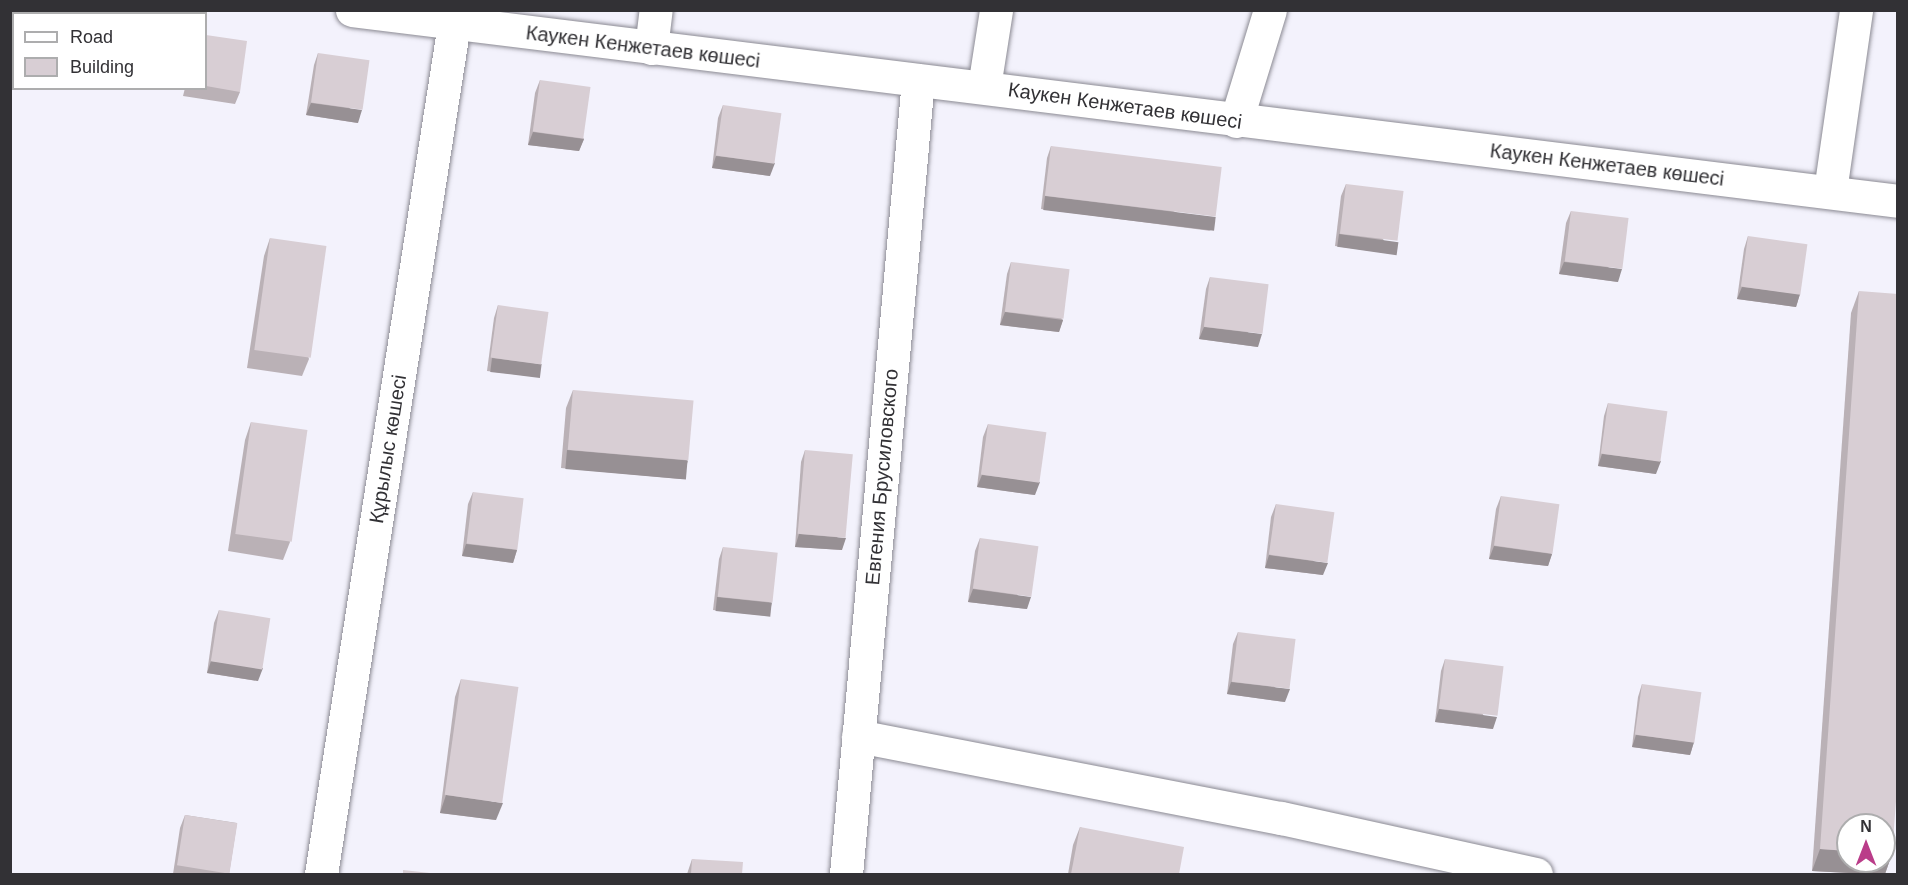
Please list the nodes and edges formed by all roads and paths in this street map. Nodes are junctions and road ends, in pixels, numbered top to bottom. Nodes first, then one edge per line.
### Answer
1 (352, 10) edge
2 (656, 10) edge
3 (996, 10) edge
4 (1270, 10) edge
5 (1856, 10) edge
6 (454, 24) junction
7 (651, 48) junction
8 (918, 80) junction
9 (984, 87) junction
10 (1236, 121) junction
11 (1830, 191) junction
12 (1898, 201) edge
13 (858, 736) junction
14 (321, 874) edge
15 (846, 874) edge
16 (1536, 874) edge

1 - 6 street, Каукен Кенжетаев көшесі
2 - 7 street
3 - 9 street
4 - 10 street
5 - 11 street
6 - 7 street, Каукен Кенжетаев көшесі
6 - 14 street, Құрылыс көшесі
7 - 8 street, Каукен Кенжетаев көшесі
8 - 9 street, Каукен Кенжетаев көшесі
8 - 13 street, Евгения Брусиловского
9 - 10 street, Каукен Кенжетаев көшесі
10 - 11 street, Каукен Кенжетаев көшесі
11 - 12 street, Каукен Кенжетаев көшесі
13 - 15 street, Евгения Брусиловского
13 - 16 street

